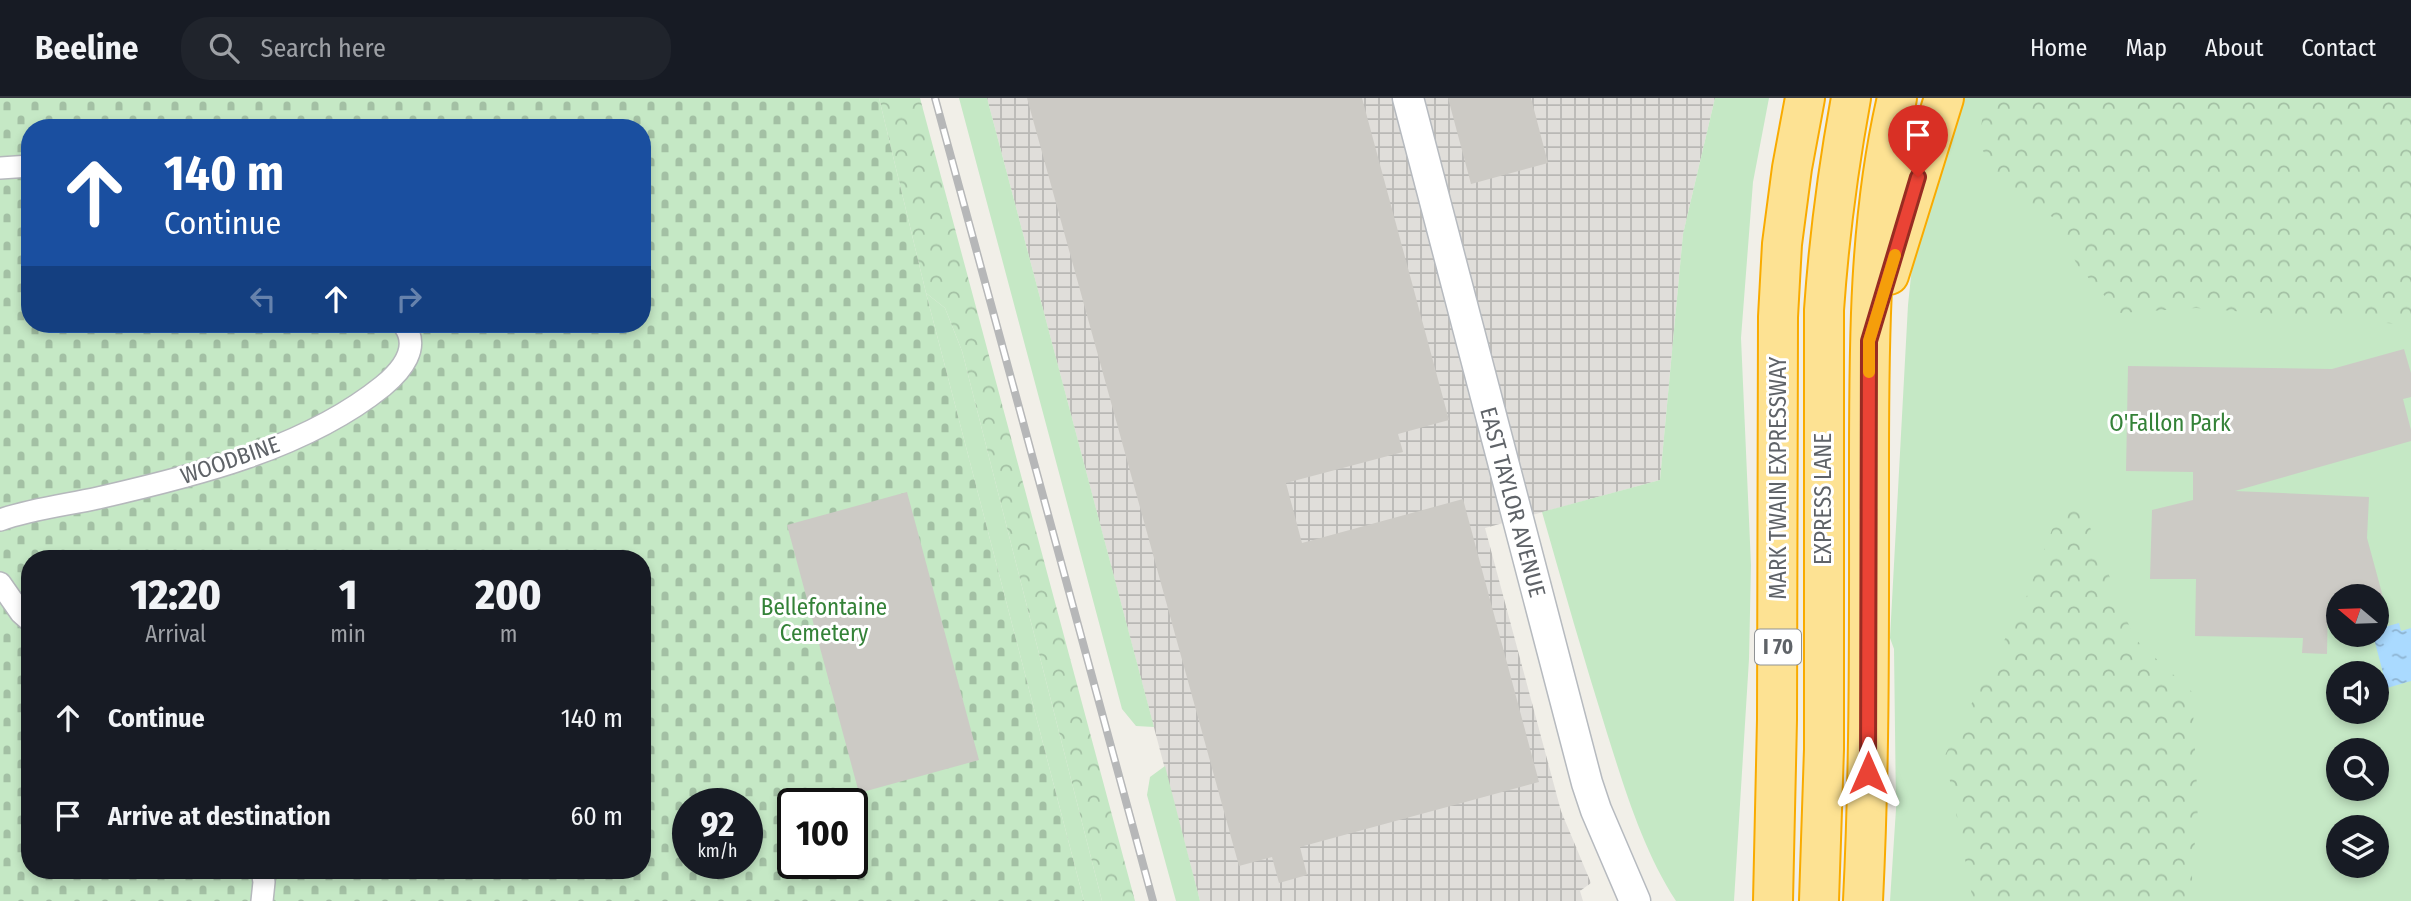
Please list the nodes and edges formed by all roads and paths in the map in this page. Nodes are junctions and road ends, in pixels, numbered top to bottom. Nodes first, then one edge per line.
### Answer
1 (1408, 98) edge
2 (1805, 98) edge
3 (1851, 98) edge
4 (1897, 98) edge
5 (1944, 98) edge
6 (21, 167) edge
7 (0, 168) edge
8 (408, 333) edge
9 (1869, 341) junction
10 (0, 520) edge
11 (0, 583) edge
12 (21, 613) edge
13 (264, 879) edge
14 (262, 901) edge
15 (1635, 901) edge
16 (1773, 901) edge
17 (1819, 901) edge
18 (1863, 901) edge

1 - 15 street, EAST TAYLOR AVENUE
2 - 16 highway, MARK TWAIN EXPRESSWAY / I 70
3 - 17 highway, EXPRESS LANE
4 - 9 highway
5 - 9 highway
6 - 7 street
8 - 10 street, WOODBINE
9 - 18 highway
11 - 12 street
13 - 14 street

